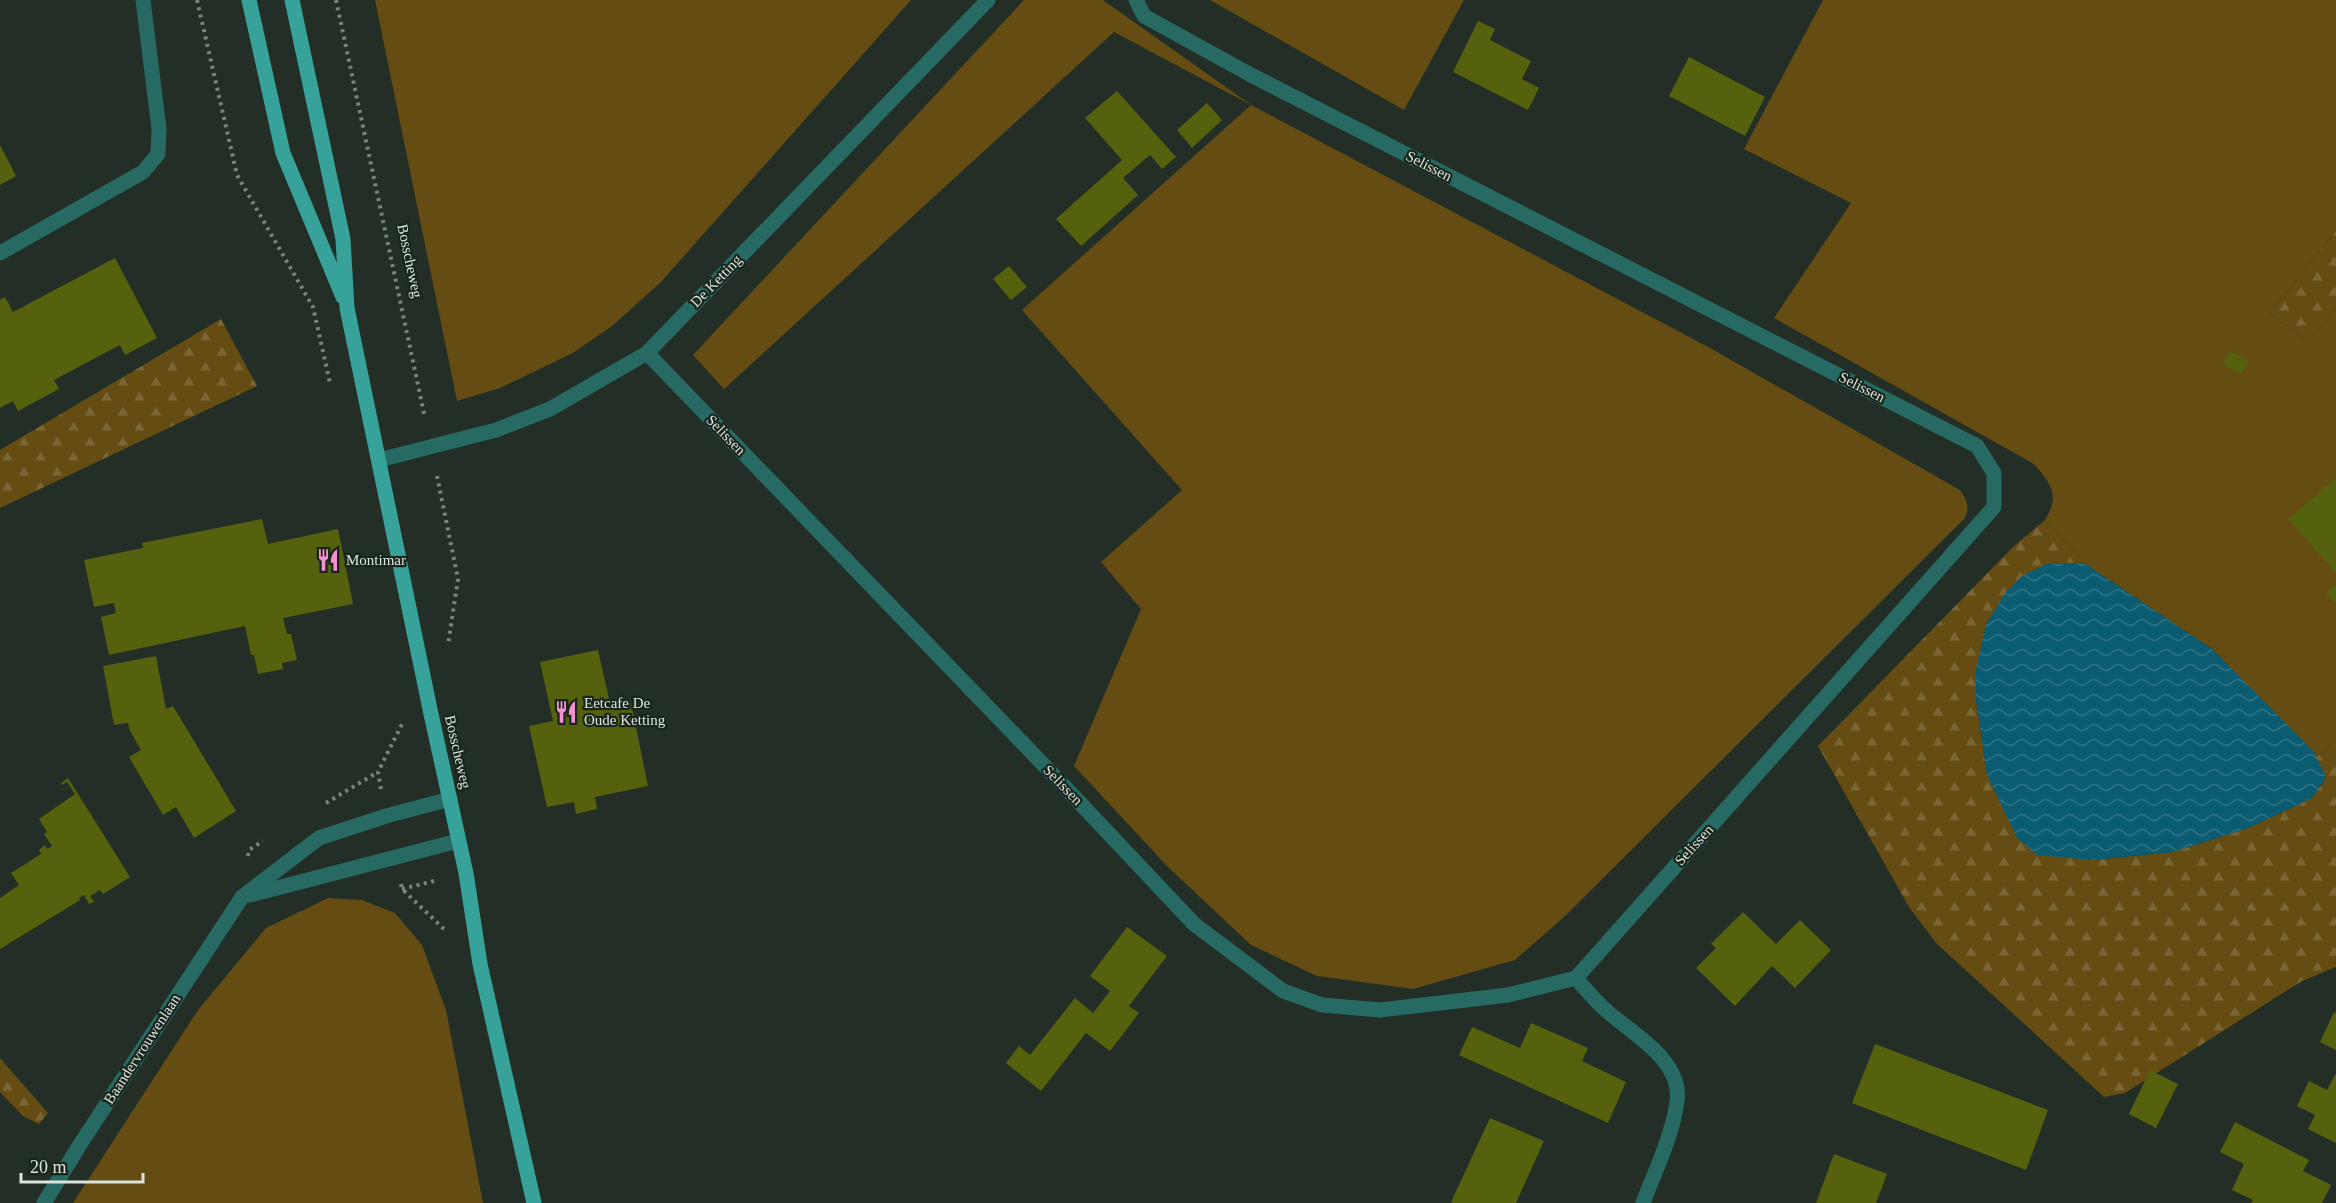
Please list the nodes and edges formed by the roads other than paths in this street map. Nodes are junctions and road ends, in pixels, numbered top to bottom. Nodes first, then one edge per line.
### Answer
1 (143, 0) edge
2 (249, 0) edge
3 (292, 0) edge
4 (988, 0) edge
5 (1136, 0) edge
6 (0, 253) edge
7 (347, 308) junction
8 (647, 353) junction
9 (379, 460) junction
10 (450, 799) junction
11 (458, 841) junction
12 (242, 897) junction
13 (1576, 978) junction
14 (44, 1203) edge
15 (534, 1203) edge
16 (1643, 1203) edge

1 - 6 street
2 - 7 main road, Bosscheweg
3 - 7 main road, Bosscheweg
4 - 8 street, De Ketting
5 - 13 street, Selissen
7 - 9 main road, Bosscheweg
8 - 9 street, De Ketting
8 - 13 street, Selissen
9 - 10 main road, Bosscheweg
10 - 11 main road, Bosscheweg
10 - 12 street, Baandervrouwenlaan
11 - 12 street
11 - 15 main road, Bosscheweg
12 - 14 street, Baandervrouwenlaan
13 - 16 street

